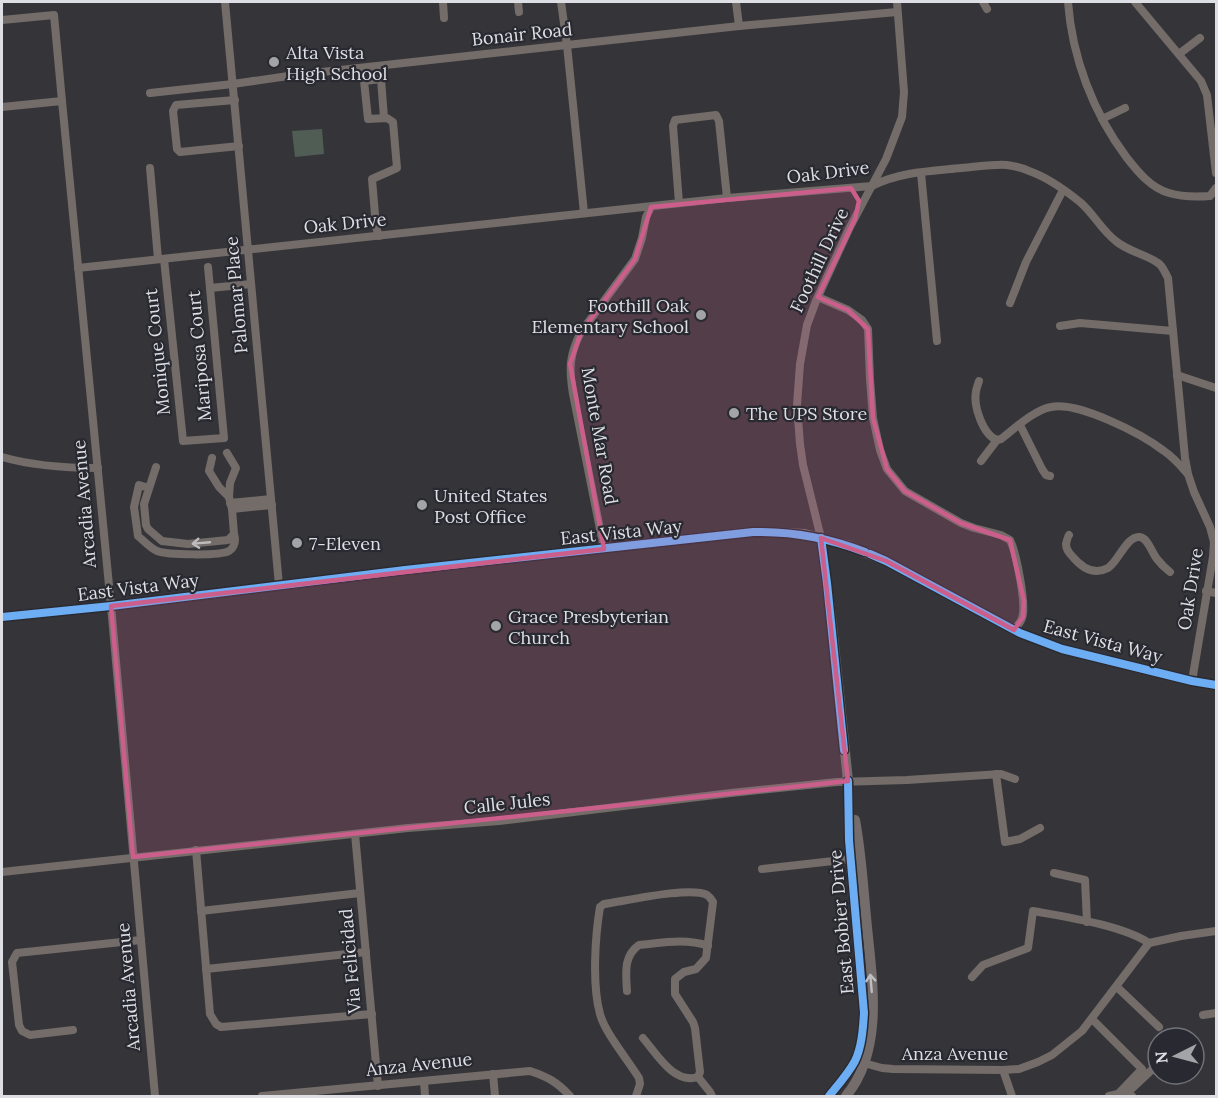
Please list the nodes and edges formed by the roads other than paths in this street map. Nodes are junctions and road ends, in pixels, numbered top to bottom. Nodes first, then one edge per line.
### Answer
1 (225, 2) edge
2 (443, 2) edge
3 (518, 2) edge
4 (561, 2) edge
5 (736, 2) edge
6 (897, 2) edge
7 (1068, 2) edge
8 (1136, 2) edge
9 (519, 12) dead end
10 (897, 12) junction
11 (444, 18) dead end
12 (2, 20) edge
13 (739, 26) junction
14 (1200, 38) dead end
15 (567, 45) junction
16 (1179, 54) junction
17 (234, 84) junction
18 (150, 93) dead end
19 (235, 100) junction
20 (62, 101) junction
21 (2, 107) edge
22 (1125, 108) dead end
23 (384, 118) junction
24 (1102, 119) junction
25 (239, 146) junction
26 (150, 168) dead end
27 (921, 172) junction
28 (1216, 173) edge
29 (872, 186) junction
30 (850, 188) junction
31 (1216, 188) edge
32 (1063, 190) junction
33 (727, 198) junction
34 (679, 203) junction
35 (651, 207) junction
36 (584, 213) junction
37 (855, 219) junction
38 (379, 236) junction
39 (248, 250) junction
40 (161, 259) junction
41 (208, 267) dead end
42 (78, 268) junction
43 (251, 284) junction
44 (210, 288) junction
45 (818, 297) junction
46 (1010, 303) dead end
47 (1060, 326) dead end
48 (1173, 331) junction
49 (937, 340) dead end
50 (1177, 375) junction
51 (980, 381) dead end
52 (1216, 388) edge
53 (1020, 425) junction
54 (997, 440) junction
55 (183, 441) joint
56 (227, 453) dead end
57 (2, 458) edge
58 (212, 458) dead end
59 (981, 461) dead end
60 (156, 467) dead end
61 (98, 468) junction
62 (1188, 474) junction
63 (1050, 476) dead end
64 (272, 502) junction
65 (230, 503) junction
66 (1069, 535) dead end
67 (821, 538) junction
68 (1215, 542) edge
69 (604, 549) junction
70 (1170, 572) dead end
71 (279, 585) junction
72 (1206, 591) junction
73 (1216, 593) edge
74 (111, 606) junction
75 (2, 617) edge
76 (1014, 630) junction
77 (1192, 681) junction
78 (1216, 685) edge
79 (996, 774) junction
80 (1015, 779) dead end
81 (848, 781) junction
82 (1040, 828) dead end
83 (355, 834) junction
84 (196, 850) junction
85 (133, 857) junction
86 (851, 859) junction
87 (762, 869) dead end
88 (2, 872) edge
89 (1054, 873) dead end
90 (360, 893) junction
91 (201, 911) junction
92 (1087, 922) junction
93 (1216, 931) edge
94 (141, 940) junction
95 (1149, 943) junction
96 (708, 946) junction
97 (366, 952) junction
98 (206, 969) junction
99 (972, 977) dead end
100 (1117, 987) junction
101 (627, 991) dead end
102 (1216, 1013) edge
103 (372, 1014) junction
104 (1203, 1015) dead end
105 (1092, 1020) junction
106 (1158, 1026) edge
107 (73, 1030) dead end
108 (643, 1038) dead end
109 (860, 1062) junction
110 (1003, 1070) junction
111 (493, 1074) junction
112 (1146, 1075) edge
113 (698, 1077) junction
114 (424, 1081) junction
115 (378, 1086) junction
116 (353, 1092) edge
117 (1126, 1094) edge
118 (155, 1096) edge
119 (262, 1096) edge
120 (425, 1096) edge
121 (495, 1096) edge
122 (570, 1096) edge
123 (636, 1096) edge
124 (712, 1096) edge
125 (829, 1096) edge
126 (846, 1096) edge
127 (1012, 1096) edge
128 (1109, 1096) edge

1 - 17 street, Palomar Place
2 - 11 street
3 - 9 street
4 - 15 street
5 - 13 street
6 - 10 street, Foothill Drive
7 - 24 street
8 - 16 street
10 - 13 street, Bonair Road
10 - 29 street, Foothill Drive
12 - 20 street, Arcadia Avenue
13 - 15 street, Bonair Road
14 - 16 street
15 - 17 street, Bonair Road
15 - 36 street
16 - 28 street
17 - 18 street, Bonair Road
17 - 19 street, Palomar Place
19 - 25 street, Palomar Place
19 - 25 street
20 - 21 street
20 - 42 street, Arcadia Avenue
22 - 24 street
23 - 23 street
23 - 38 street
24 - 31 street
25 - 39 street, Palomar Place
26 - 40 street, Monique Court
27 - 29 street, Oak Drive
27 - 32 street, Oak Drive
27 - 49 street
29 - 30 street, Oak Drive
29 - 37 street, Foothill Drive
30 - 33 street, Oak Drive
30 - 37 street
32 - 46 street
32 - 48 street, Oak Drive
33 - 34 street, Oak Drive
33 - 34 street
34 - 35 street, Oak Drive
35 - 36 street, Oak Drive
35 - 69 street, Monte Mar Road
36 - 38 street, Oak Drive
37 - 45 street, Foothill Drive
38 - 39 street, Oak Drive
39 - 40 street, Oak Drive
39 - 43 street, Palomar Place
40 - 42 street, Oak Drive
40 - 55 street, Monique Court
41 - 44 street, Mariposa Court
42 - 61 street, Arcadia Avenue
43 - 44 street
43 - 64 street, Palomar Place
44 - 55 street, Mariposa Court
45 - 67 street, Foothill Drive
45 - 76 street
47 - 48 street
48 - 50 street, Oak Drive
50 - 52 street
50 - 62 street, Oak Drive
51 - 54 street
53 - 54 street
53 - 62 street
53 - 63 street
54 - 59 street
56 - 65 street
57 - 61 street
58 - 65 street
60 - 65 street
61 - 74 street, Arcadia Avenue
62 - 68 street, Oak Drive
64 - 65 street
64 - 71 street, Palomar Place
66 - 70 street
67 - 69 main road, East Vista Way
67 - 76 main road, East Vista Way
67 - 81 main road, East Bobier Drive
68 - 72 street, Oak Drive
69 - 71 main road, East Vista Way
71 - 74 main road, East Vista Way
72 - 73 street
72 - 77 street, Oak Drive
74 - 75 main road, East Vista Way
74 - 85 street, Arcadia Avenue
76 - 77 main road, East Vista Way
77 - 78 main road, East Vista Way
79 - 80 street, Calle Jules
79 - 81 street, Calle Jules
79 - 82 street
81 - 83 street, Calle Jules
81 - 86 main road, East Bobier Drive
109 -> 81 main road, East Bobier Drive
83 - 84 street, Calle Jules
83 - 90 street, Via Felicidad
84 - 85 street, Calle Jules
84 - 91 street
85 - 88 street, Calle Jules
85 - 94 street, Arcadia Avenue
86 - 87 street
86 - 109 main road, East Bobier Drive
89 - 92 street
90 - 91 street
90 - 97 street, Via Felicidad
91 - 98 street
92 - 95 street
92 - 99 street
93 - 95 street
94 - 107 street
94 - 118 street, Arcadia Avenue
95 - 100 street, Anza Avenue
96 - 101 street
96 - 113 street
96 - 123 street
97 - 98 street
97 - 103 street, Via Felicidad
98 - 103 street
100 - 105 street, Anza Avenue
100 - 106 street
102 - 104 street
103 - 115 street, Via Felicidad
105 - 110 street, Anza Avenue
105 - 117 street
108 - 113 street
109 - 110 street, Anza Avenue
109 - 125 main road, East Bobier Drive
109 - 126 main road, East Bobier Drive
110 - 127 street
111 - 114 street, Anza Avenue
111 - 121 street
111 - 122 street, Anza Avenue
112 - 117 street
113 - 124 street
114 - 115 street, Anza Avenue
114 - 120 street
115 - 116 street, Anza Avenue
116 - 119 street, Anza Avenue
117 - 128 street

